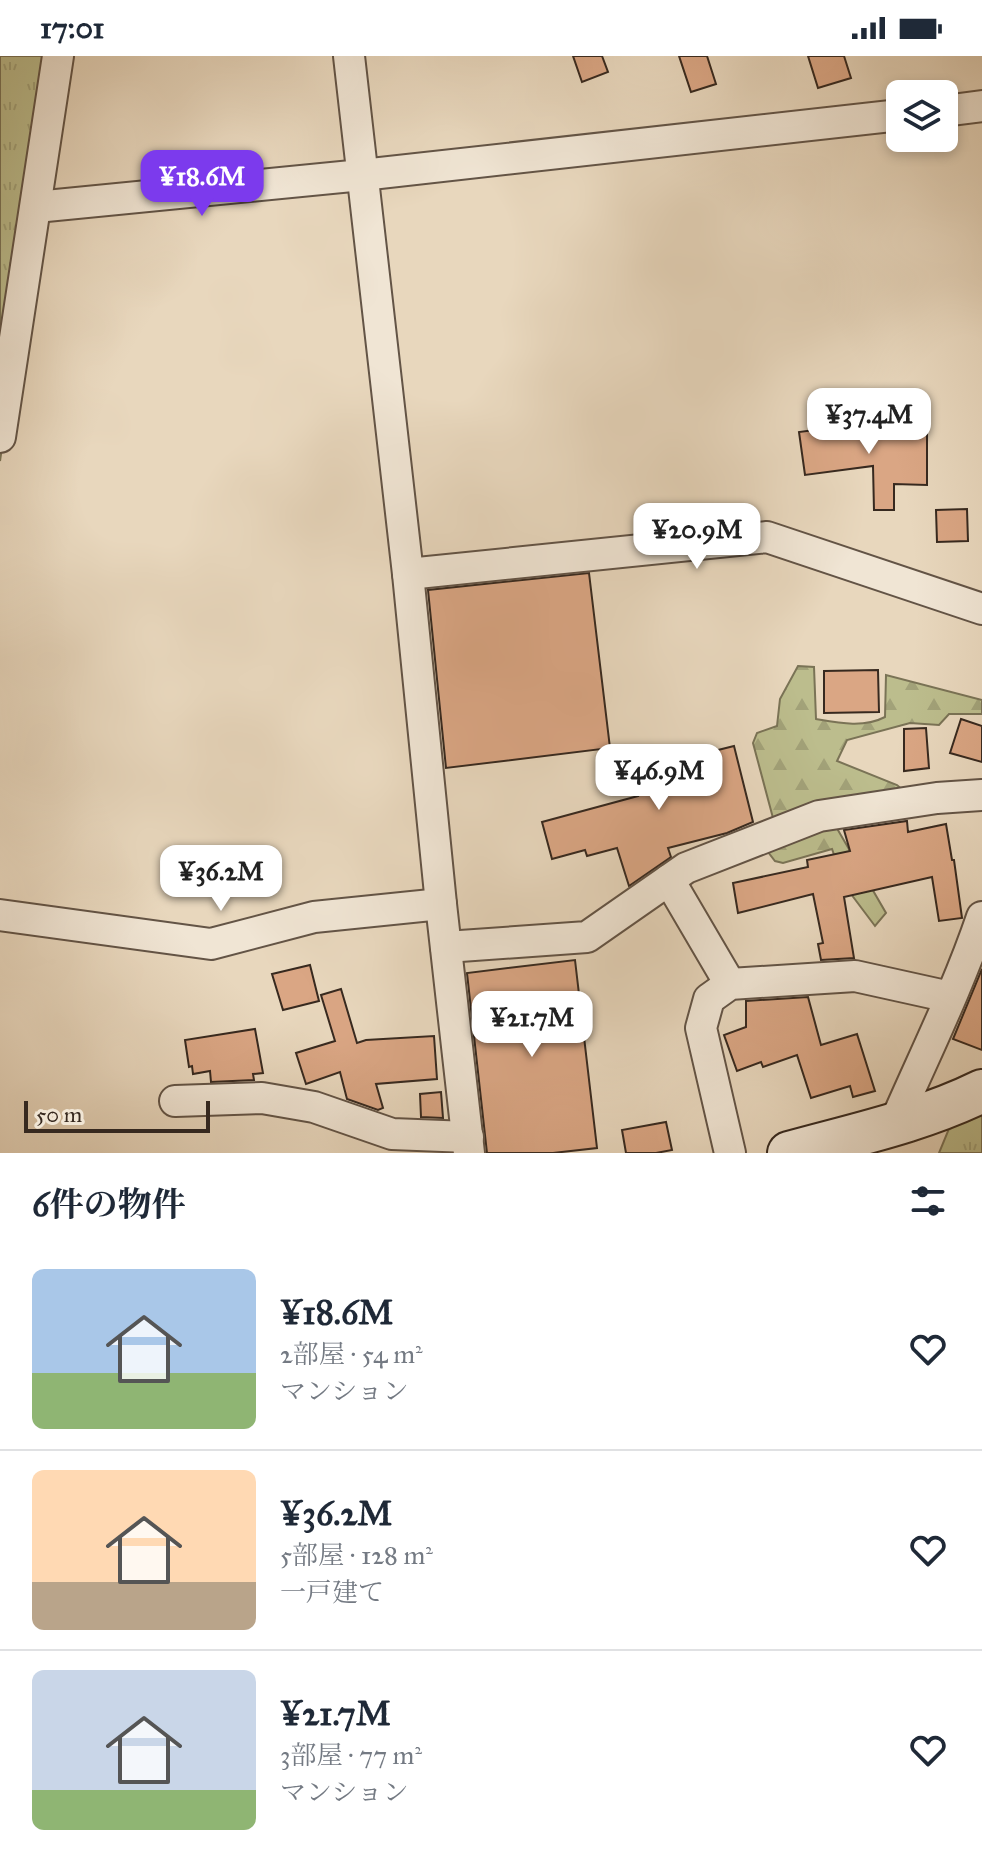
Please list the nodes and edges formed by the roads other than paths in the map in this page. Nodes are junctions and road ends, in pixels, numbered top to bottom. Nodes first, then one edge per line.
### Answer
1 (58, 56) edge
2 (349, 56) edge
3 (982, 106) edge
4 (958, 109) edge
5 (886, 117) edge
6 (362, 175) junction
7 (36, 207) junction
8 (0, 437) edge
9 (408, 574) junction
10 (982, 609) edge
11 (982, 795) edge
12 (669, 880) junction
13 (441, 904) junction
14 (0, 915) edge
15 (982, 917) edge
16 (446, 947) junction
17 (730, 984) junction
18 (950, 997) junction
19 (982, 1091) edge
20 (175, 1101) dead end
21 (894, 1125) junction
22 (468, 1145) edge
23 (730, 1153) edge
24 (789, 1153) edge

1 - 7 street
2 - 6 street
3 - 4 street
5 - 6 street
6 - 7 street
6 - 9 street
7 - 8 street
9 - 10 street
9 - 13 street
11 - 12 street
12 - 16 street
12 - 17 street
13 - 14 street
13 - 16 street
15 - 18 street
16 - 22 street
17 - 18 street
17 - 23 street
18 - 21 street
19 - 21 main road
20 - 22 street
21 - 24 main road

